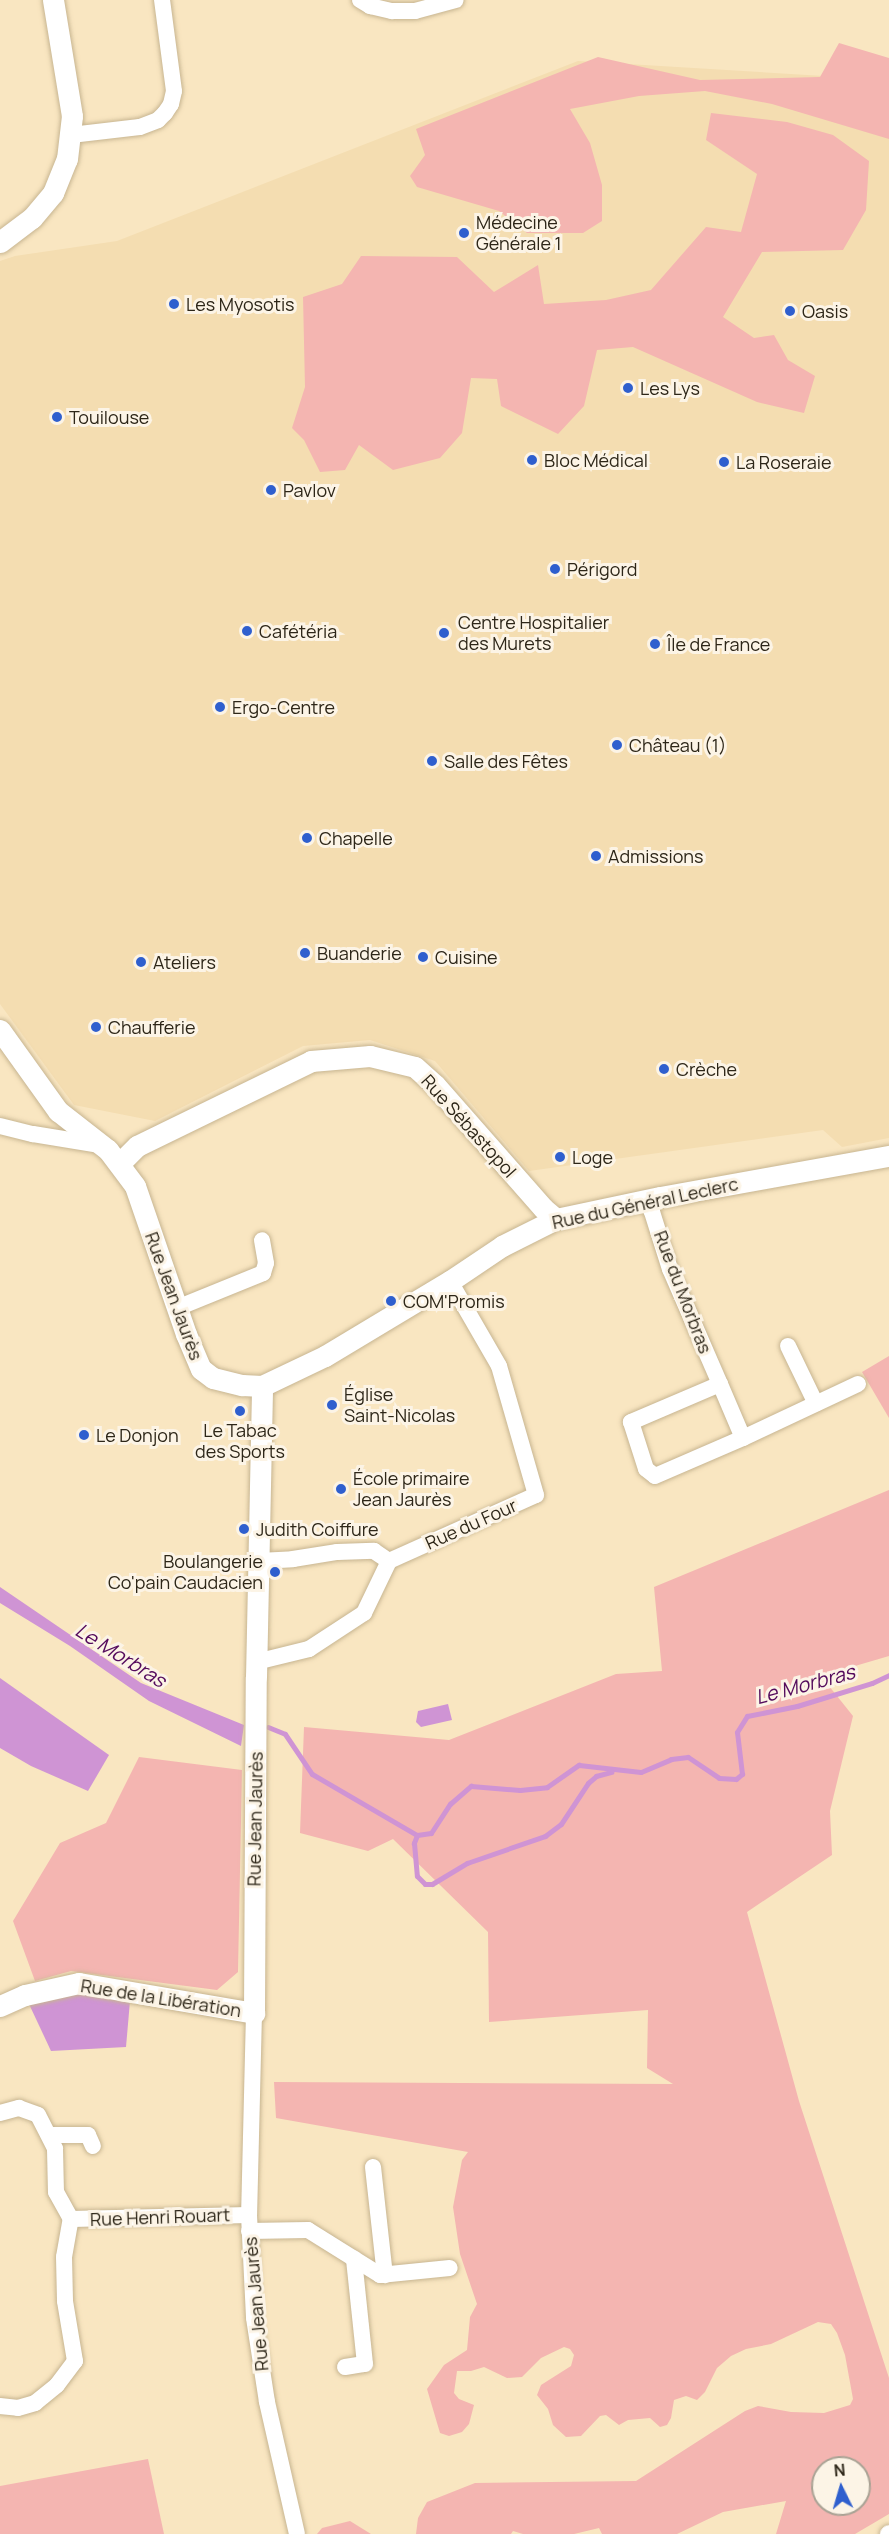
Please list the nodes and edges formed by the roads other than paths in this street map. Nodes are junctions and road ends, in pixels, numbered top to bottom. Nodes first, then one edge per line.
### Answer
1 (53, 0) edge
2 (162, 0) edge
3 (360, 0) edge
4 (456, 0) edge
5 (71, 135) junction
6 (0, 242) edge
7 (0, 1030) edge
8 (57, 1111) junction
9 (0, 1126) edge
10 (33, 1134) junction
11 (109, 1153) junction
12 (889, 1156) edge
13 (646, 1200) junction
14 (556, 1220) junction
15 (262, 1240) dead end
16 (450, 1281) junction
17 (177, 1308) junction
18 (788, 1346) dead end
19 (720, 1384) junction
20 (858, 1384) dead end
21 (262, 1386) junction
22 (816, 1404) junction
23 (743, 1438) junction
24 (259, 1561) junction
25 (389, 1561) junction
26 (256, 1662) junction
27 (0, 2006) edge
28 (255, 2013) junction
29 (0, 2113) edge
30 (49, 2135) junction
31 (93, 2146) dead end
32 (373, 2167) dead end
33 (71, 2219) junction
34 (249, 2223) junction
35 (354, 2259) junction
36 (450, 2268) dead end
37 (386, 2275) junction
38 (345, 2367) dead end
39 (0, 2406) edge
40 (297, 2534) edge

1 - 5 main road
2 - 5 street
3 - 4 street
5 - 6 main road
7 - 8 main road, Rue Jean Jaurès
8 - 10 street
8 - 11 main road, Rue Jean Jaurès
9 - 10 street
10 - 11 street
11 - 14 main road, Rue Sébastopol
11 - 17 main road, Rue Jean Jaurès
12 - 13 main road, Rue du Général Leclerc
13 - 14 main road, Rue du Général Leclerc
13 - 19 street, Rue du Morbras
14 - 16 main road, Rue du Général Leclerc
15 - 17 street
16 - 21 main road, Rue du Général Leclerc
16 - 25 street, Rue du Four
17 - 21 main road, Rue Jean Jaurès
18 - 22 street
19 - 23 street, Rue du Morbras
19 - 23 street
20 - 22 street
21 - 24 main road, Rue Jean Jaurès
22 - 23 street
24 - 25 street
24 - 26 main road, Rue Jean Jaurès
25 - 26 street
26 - 28 main road, Rue Jean Jaurès
27 - 28 main road, Rue de la Libération
28 - 34 street, Rue Jean Jaurès
29 - 30 street, Rue Henri Rouart
30 - 31 street
30 - 33 street, Rue Henri Rouart
32 - 37 street
33 - 34 street, Rue Henri Rouart
33 - 39 street, Rue Henri Rouart
34 - 35 street, Rue Henri Rouart
34 - 40 street, Rue Jean Jaurès
35 - 37 street, Rue Henri Rouart
35 - 38 street
36 - 37 street

